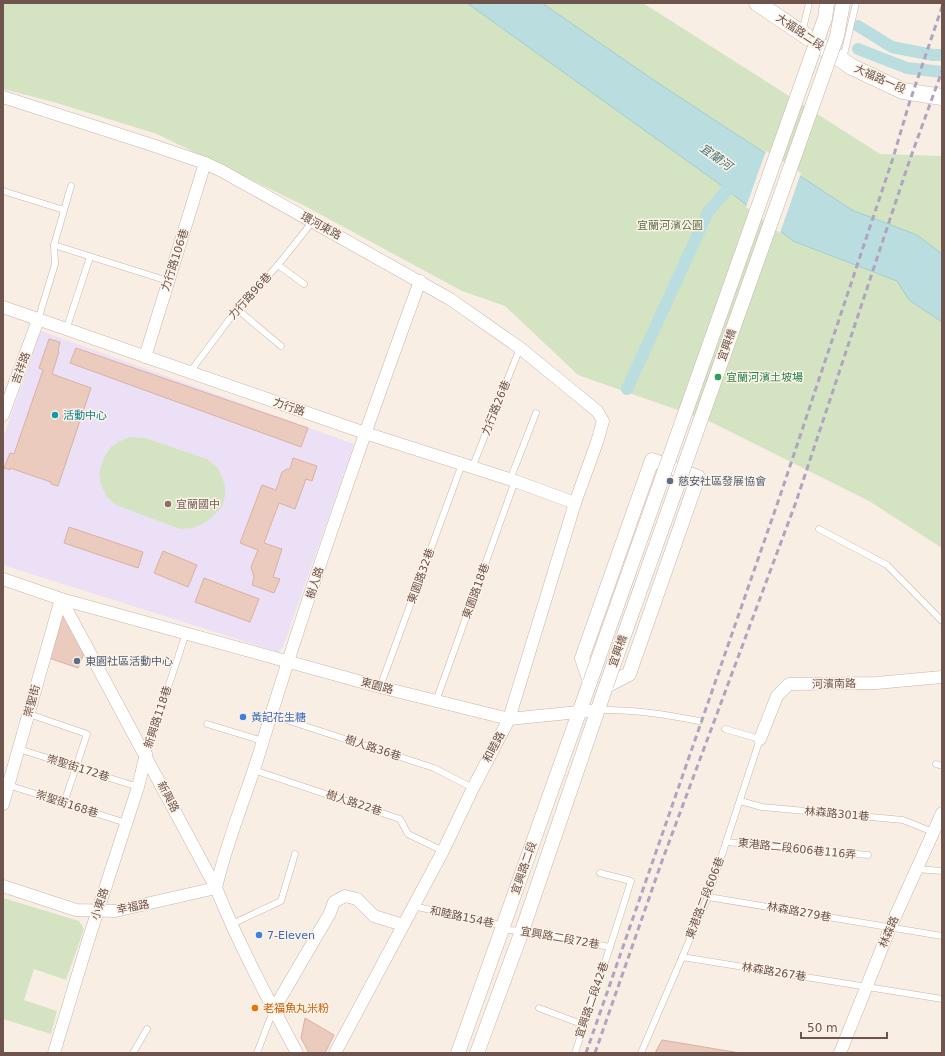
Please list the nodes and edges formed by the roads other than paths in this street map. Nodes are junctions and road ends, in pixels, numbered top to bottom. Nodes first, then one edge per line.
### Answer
1 (757, 3) edge
2 (809, 3) edge
3 (827, 3) edge
4 (843, 3) edge
5 (856, 3) edge
6 (802, 33) junction
7 (843, 61) junction
8 (3, 97) edge
9 (942, 97) edge
10 (206, 164) junction
11 (71, 186) dead end
12 (3, 191) edge
13 (64, 210) junction
14 (313, 222) junction
15 (54, 245) junction
16 (90, 257) junction
17 (278, 266) junction
18 (168, 281) junction
19 (420, 281) junction
20 (304, 284) dead end
21 (3, 307) edge
22 (237, 309) junction
23 (38, 320) junction
24 (66, 330) junction
25 (281, 346) dead end
26 (520, 348) junction
27 (145, 356) junction
28 (190, 372) junction
29 (536, 413) dead end
30 (3, 415) edge
31 (603, 421) joint
32 (365, 433) junction
33 (467, 466) junction
34 (513, 480) junction
35 (644, 483) junction
36 (691, 499) junction
37 (575, 503) junction
38 (819, 528) dead end
39 (3, 579) edge
40 (61, 599) junction
41 (942, 621) edge
42 (186, 633) junction
43 (288, 662) junction
44 (942, 677) edge
45 (590, 682) junction
46 (606, 686) junction
47 (380, 687) junction
48 (436, 701) junction
49 (598, 710) junction
50 (579, 711) junction
51 (28, 714) junction
52 (271, 715) junction
53 (509, 719) junction
54 (699, 721) dead end
55 (207, 724) dead end
56 (725, 729) dead end
57 (760, 739) junction
58 (263, 741) junction
59 (19, 749) junction
60 (146, 754) junction
61 (76, 767) junction
62 (254, 770) junction
63 (8, 786) junction
64 (138, 787) junction
65 (473, 788) junction
66 (740, 801) junction
67 (64, 803) junction
68 (3, 804) edge
69 (942, 813) edge
70 (126, 823) junction
71 (933, 832) junction
72 (726, 842) junction
73 (443, 851) junction
74 (295, 854) dead end
75 (868, 856) dead end
76 (916, 869) junction
77 (942, 871) edge
78 (600, 874) dead end
79 (3, 886) edge
80 (216, 888) junction
81 (708, 897) junction
82 (413, 906) junction
83 (98, 911) junction
84 (232, 924) junction
85 (402, 926) junction
86 (890, 928) junction
87 (512, 929) junction
88 (942, 936) edge
89 (610, 947) junction
90 (682, 957) junction
91 (867, 987) junction
92 (942, 999) edge
93 (539, 1008) dead end
94 (274, 1010) junction
95 (584, 1025) junction
96 (147, 1029) dead end
97 (54, 1053) edge
98 (133, 1053) edge
99 (257, 1053) edge
100 (298, 1053) edge
101 (334, 1053) edge
102 (458, 1053) edge
103 (477, 1053) edge
104 (574, 1053) edge
105 (641, 1053) edge
106 (840, 1053) edge

1 - 6 main road, 大福路二段
2 - 6 lane
3 - 45 street, 宜興橋, bridge
4 - 46 street, 宜興橋, bridge
5 - 7 lane
6 - 7 main road, 大福路二段
7 - 9 main road, 大福路一段
8 - 10 street, 環河東路
10 - 14 street, 環河東路
10 - 18 street, 力行路106巷
11 - 13 lane
12 - 13 lane
13 - 15 lane
14 - 17 lane, 力行路96巷
14 - 19 street, 環河東路
15 - 16 lane
15 - 23 lane
16 - 18 lane
16 - 24 lane
17 - 20 lane
17 - 22 lane, 力行路96巷
18 - 27 street, 力行路106巷
19 - 26 street, 環河東路
19 - 32 street, 樹人路
21 - 23 street, 力行路
22 - 25 lane
22 - 28 lane, 力行路96巷
23 - 24 street, 力行路
23 - 30 street, 吉祥路
24 - 27 street, 力行路
26 - 31 street, 環河東路
26 - 33 lane, 力行路26巷
27 - 28 street, 力行路
28 - 32 street, 力行路
29 - 34 lane, 東園路18巷
31 - 37 street, 和睦路
32 - 33 street, 力行路
32 - 43 street, 樹人路
33 - 34 street, 力行路
33 - 47 lane, 東園路32巷
34 - 37 street, 力行路
34 - 48 lane, 東園路18巷
35 - 36 street
35 - 36 street
35 - 45 street
36 - 46 street
37 - 53 street, 和睦路
38 - 41 lane
39 - 40 street
40 - 42 street, 東園路
40 - 51 street, 崇聖街
40 - 60 street, 新興路
42 - 43 street, 東園路
42 - 60 lane, 新興路118巷
43 - 47 street, 東園路
43 - 52 street, 樹人路
44 - 57 street, 河濱南路
45 - 50 street, 宜興路二段
46 - 49 street, 宜興路二段
47 - 48 street, 東園路
48 - 53 street, 東園路
49 - 50 street, 東園路
49 - 54 lane, 東園路
49 - 87 street, 宜興路二段
50 - 53 street, 東園路
50 - 87 street, 宜興路二段
51 - 59 street, 崇聖街
51 - 61 lane
52 - 58 street, 樹人路
52 - 65 lane, 樹人路36巷
53 - 65 street, 和睦路
55 - 58 lane
56 - 57 lane
57 - 66 lane, 東港路二段606巷
58 - 62 street, 樹人路
59 - 61 lane, 崇聖街172巷
59 - 63 street, 崇聖街
60 - 64 street, 小東路
60 - 80 street, 新興路
61 - 64 lane, 崇聖街172巷
61 - 67 lane
62 - 73 lane, 樹人路22巷
62 - 80 street, 樹人路
63 - 67 lane, 崇聖街168巷
63 - 68 street, 崇聖街
64 - 70 street, 小東路
65 - 73 street, 和睦路
66 - 71 lane, 林森路301巷
66 - 72 lane, 東港路二段606巷
67 - 70 lane, 崇聖街168巷
69 - 71 street, 林森路
70 - 83 street, 小東路
71 - 76 street, 林森路
72 - 75 lane, 東港路二段606巷116弄
72 - 81 lane, 東港路二段606巷
73 - 82 street, 和睦路
74 - 84 lane
76 - 77 lane
76 - 86 street, 林森路
78 - 89 lane, 宜興路二段42巷
79 - 83 street, 幸福路
80 - 83 street, 幸福路
80 - 84 street, 新興路
81 - 86 lane, 林森路279巷
81 - 90 lane, 東港路二段606巷
82 - 85 street, 和睦路
82 - 87 lane, 和睦路154巷
83 - 97 street, 小東路
84 - 94 street, 新興路
85 - 94 street
85 - 101 street, 和睦路
86 - 88 lane, 林森路279巷
86 - 91 street, 林森路
87 - 89 lane, 宜興路二段72巷
87 - 102 street, 宜興路二段
87 - 103 street, 宜興路二段
89 - 95 lane, 宜興路二段42巷
90 - 91 lane, 林森路267巷
90 - 105 lane, 東港路二段606巷
91 - 92 lane, 林森路267巷
91 - 106 street, 林森路
93 - 95 lane
94 - 99 lane
94 - 100 street, 新興路
95 - 104 lane, 宜興路二段42巷
96 - 98 lane

